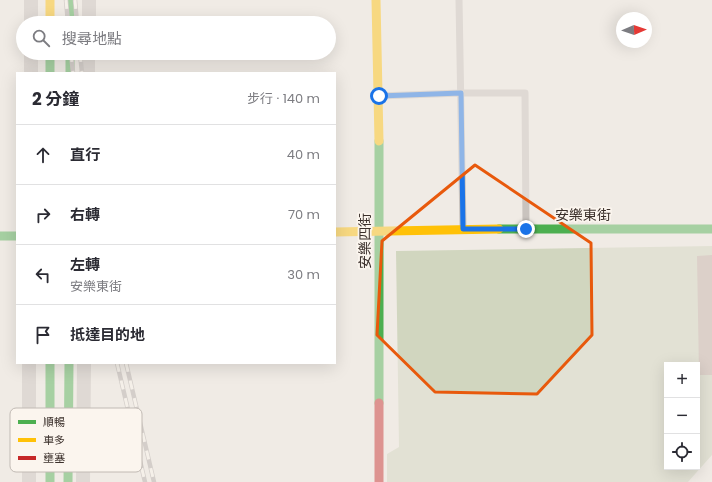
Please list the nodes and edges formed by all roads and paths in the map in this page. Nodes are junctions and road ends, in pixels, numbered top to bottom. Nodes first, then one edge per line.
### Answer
1 (32, 0) edge
2 (50, 0) edge
3 (70, 0) edge
4 (89, 0) edge
5 (376, 0) edge
6 (459, 0) edge
7 (31, 16) edge
8 (50, 16) edge
9 (70, 16) edge
10 (88, 16) edge
11 (31, 60) edge
12 (50, 60) edge
13 (70, 60) edge
14 (88, 60) edge
15 (31, 72) edge
16 (50, 72) edge
17 (70, 72) edge
18 (88, 72) edge
19 (461, 93) junction
20 (379, 96) junction
21 (463, 229) junction
22 (526, 229) junction
23 (712, 229) edge
24 (379, 231) junction
25 (336, 232) edge
26 (0, 236) edge
27 (16, 236) edge
28 (29, 364) edge
29 (50, 364) edge
30 (69, 364) edge
31 (84, 364) edge
32 (29, 408) edge
33 (50, 408) edge
34 (69, 408) edge
35 (84, 408) edge
36 (68, 472) edge
37 (83, 472) edge
38 (68, 482) edge
39 (83, 482) edge
40 (379, 482) edge

1 - 7 street
2 - 8 street
3 - 9 street
4 - 10 street
5 - 20 street, 安樂四街
6 - 19 lane
11 - 15 street
12 - 16 street
13 - 17 street
14 - 18 street
19 - 20 lane
19 - 21 lane
19 - 22 lane
20 - 24 street, 安樂四街
21 - 22 street, 安樂東街
21 - 24 street, 安樂東街
22 - 23 street, 安樂東街
24 - 25 street, 安樂東街
24 - 40 street, 安樂四街
26 - 27 street
28 - 32 street
29 - 33 street
30 - 34 street
31 - 35 street
36 - 38 street
37 - 39 street

